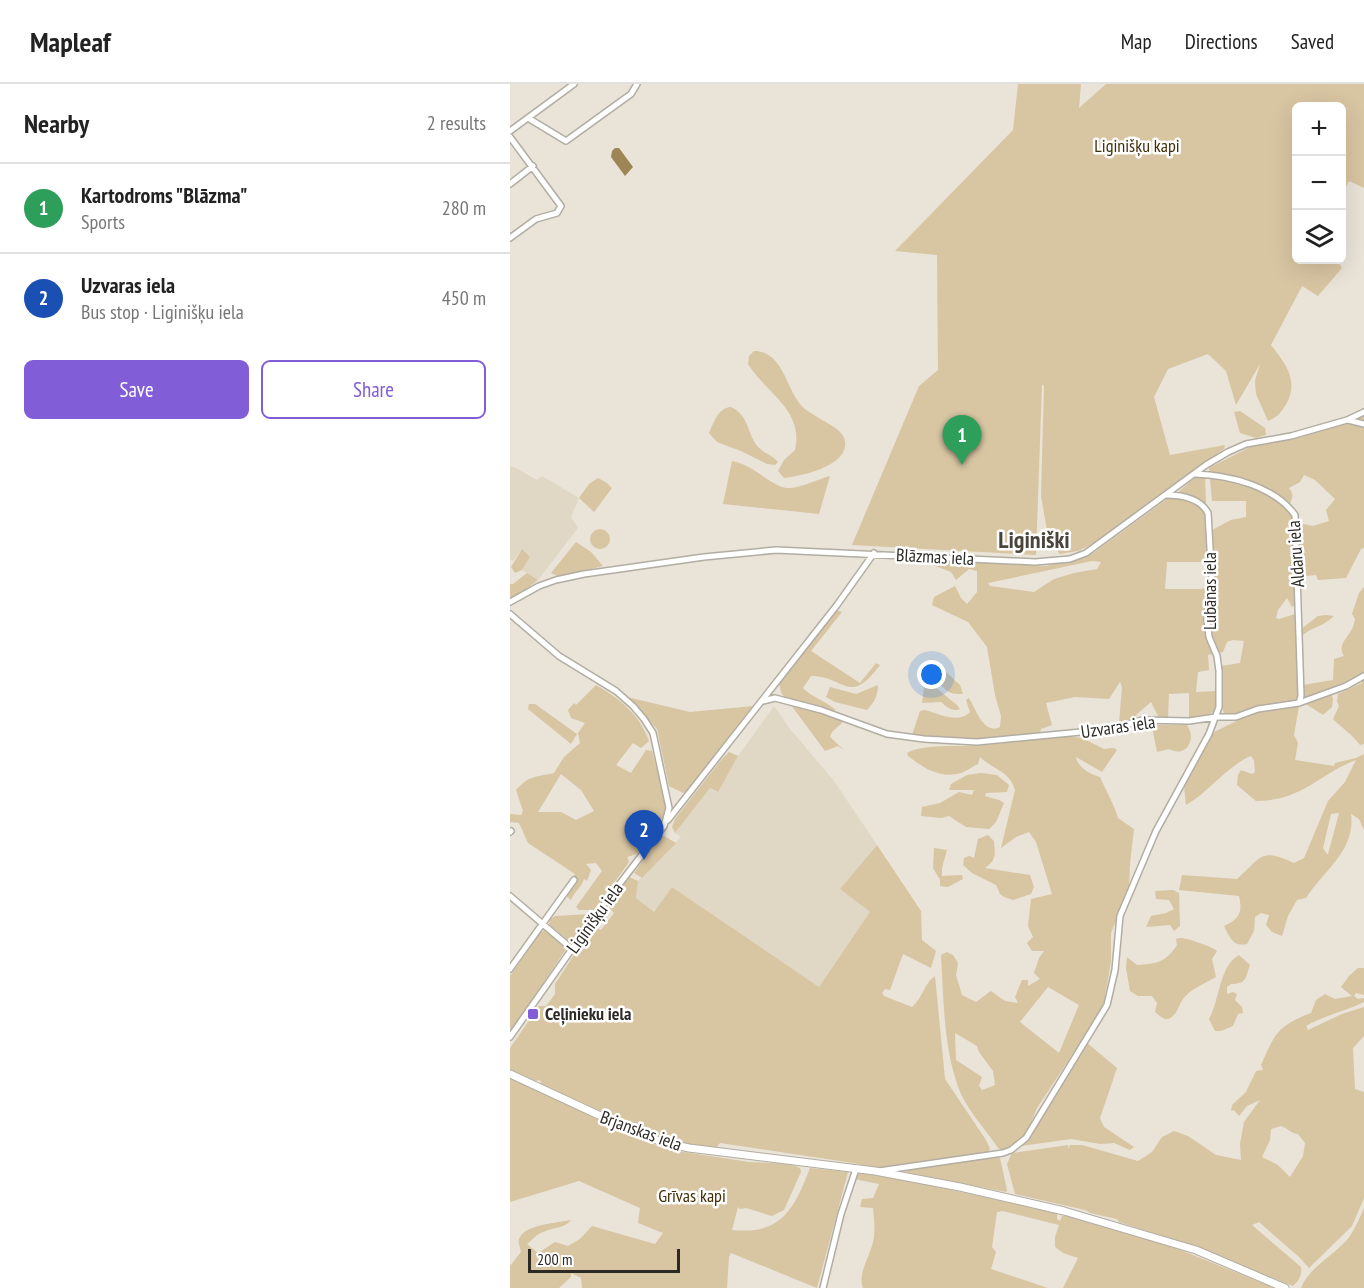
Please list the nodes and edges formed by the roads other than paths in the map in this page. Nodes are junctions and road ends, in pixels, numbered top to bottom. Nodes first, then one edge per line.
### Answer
1 (574, 84) edge
2 (637, 84) edge
3 (528, 118) junction
4 (510, 131) edge
5 (510, 137) edge
6 (533, 166) junction
7 (510, 184) edge
8 (510, 238) edge
9 (1364, 412) edge
10 (1347, 420) junction
11 (1364, 424) edge
12 (1195, 474) junction
13 (1165, 495) junction
14 (874, 553) junction
15 (510, 602) edge
16 (510, 614) edge
17 (1364, 676) edge
18 (763, 701) junction
19 (1299, 703) junction
20 (1216, 717) junction
21 (664, 826) junction
22 (574, 880) dead end
23 (510, 896) edge
24 (543, 923) junction
25 (572, 949) junction
26 (510, 969) edge
27 (510, 1037) edge
28 (510, 1074) edge
29 (854, 1168) junction
30 (875, 1171) junction
31 (824, 1288) edge
32 (1285, 1288) edge

1 - 3 street
2 - 3 street
3 - 4 street
5 - 6 street
6 - 7 street
6 - 8 street
9 - 10 street, Blāzmas iela
10 - 11 street
10 - 12 street, Blāzmas iela
12 - 13 street, Blāzmas iela
12 - 19 street, Aldaru iela
13 - 14 street, Blāzmas iela
13 - 20 street, Lubānas iela
14 - 15 street, Blāzmas iela
14 - 18 street
16 - 21 street, Liginišķu iela
17 - 19 street, Uzvaras iela
18 - 20 street, Uzvaras iela
18 - 21 street
19 - 20 street, Uzvaras iela
20 - 30 street
21 - 25 street, Liginišķu iela
22 - 24 street
23 - 24 street
24 - 25 street
24 - 26 street
25 - 27 street, Liginišķu iela
28 - 29 main road, Brjanskas iela
29 - 30 main road, Brjanskas iela
29 - 31 street
30 - 32 main road, Brjanskas iela

